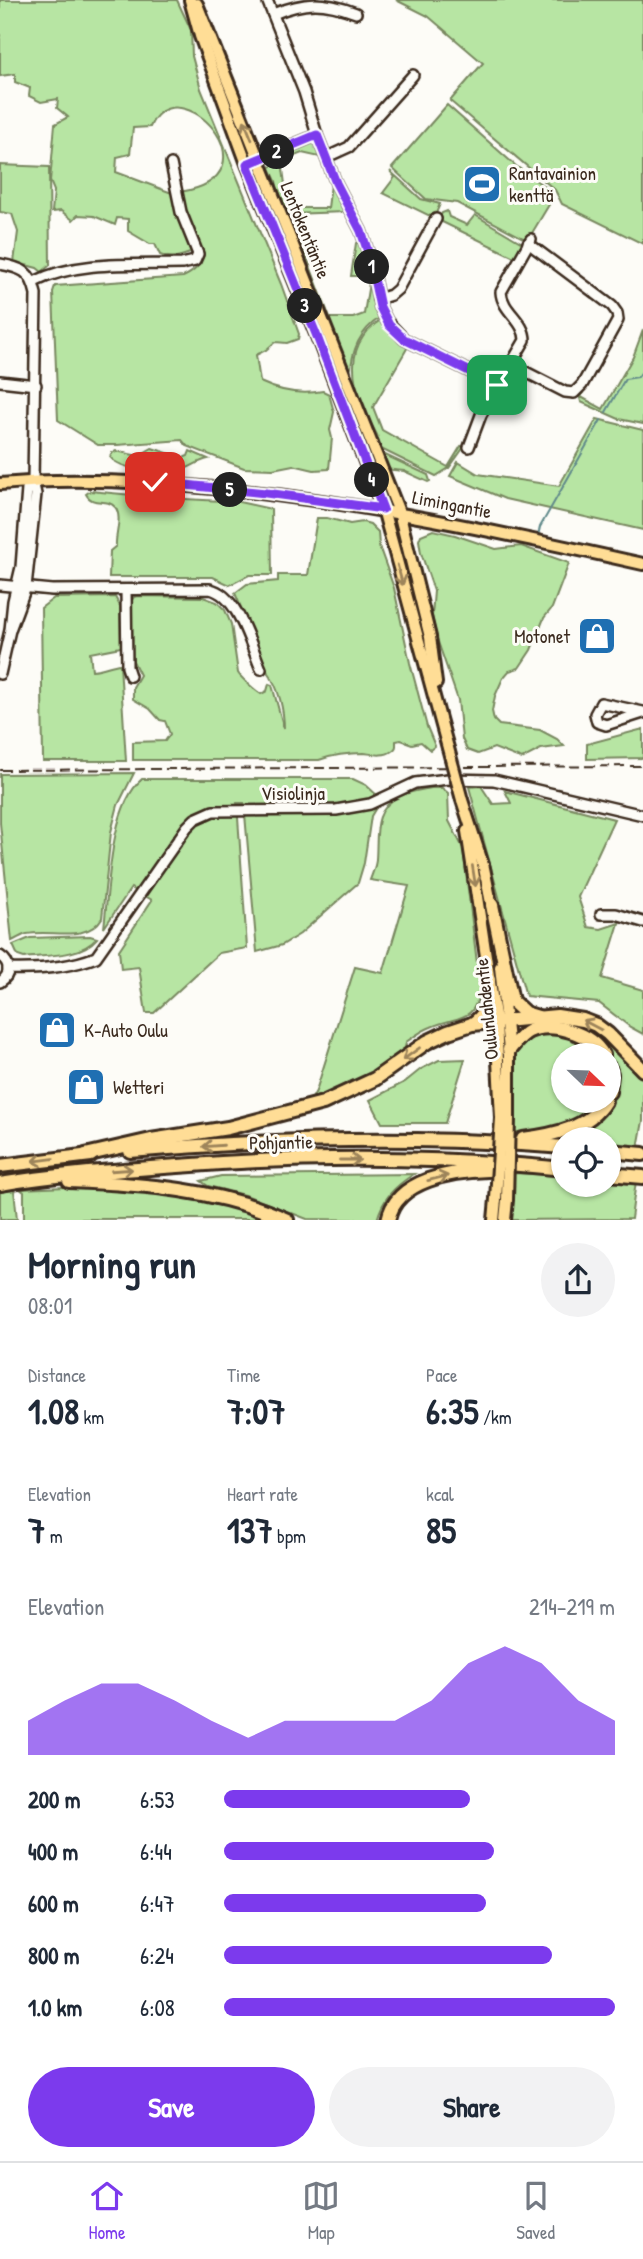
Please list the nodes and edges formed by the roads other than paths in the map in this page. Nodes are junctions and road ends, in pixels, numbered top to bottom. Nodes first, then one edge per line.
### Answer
1 (193, 0) edge
2 (267, 0) edge
3 (356, 13) dead end
4 (273, 14) junction
5 (413, 75) dead end
6 (317, 135) junction
7 (327, 157) junction
8 (260, 160) junction
9 (171, 164) dead end
10 (247, 164) junction
11 (436, 219) dead end
12 (0, 264) edge
13 (34, 282) junction
14 (378, 299) junction
15 (512, 365) junction
16 (0, 382) edge
17 (36, 385) junction
18 (497, 385) junction
19 (469, 447) dead end
20 (33, 481) junction
21 (0, 484) edge
22 (383, 509) junction
23 (399, 512) junction
24 (643, 564) edge
25 (0, 585) edge
26 (21, 586) junction
27 (126, 590) junction
28 (261, 669) dead end
29 (0, 674) edge
30 (130, 676) dead end
31 (440, 710) junction
32 (643, 712) edge
33 (462, 800) junction
34 (643, 814) edge
35 (492, 905) junction
36 (601, 914) dead end
37 (643, 922) edge
38 (0, 956) edge
39 (8, 969) junction
40 (489, 980) junction
41 (0, 982) edge
42 (542, 1018) junction
43 (501, 1022) junction
44 (472, 1024) junction
45 (591, 1043) edge
46 (509, 1050) junction
47 (643, 1070) edge
48 (595, 1113) edge
49 (505, 1118) junction
50 (461, 1142) junction
51 (551, 1146) edge
52 (621, 1152) edge
53 (643, 1154) edge
54 (85, 1155) junction
55 (0, 1166) edge
56 (551, 1168) edge
57 (551, 1168) edge
58 (621, 1175) edge
59 (643, 1177) edge
60 (30, 1179) junction
61 (0, 1184) edge
62 (501, 1199) junction
63 (287, 1220) edge
64 (388, 1220) edge
65 (494, 1220) edge
66 (505, 1220) edge

8 -> 1 main road, Lentokentäntie
1 - 10 main road, Lentokentäntie
2 - 4 street
3 - 4 street
4 - 6 street
5 - 7 street
6 - 7 street
6 - 8 street
7 - 14 street
8 - 10 street
8 - 23 main road, Lentokentäntie
9 - 13 street
10 - 22 main road, Lentokentäntie
11 - 14 street
12 - 13 street
13 - 17 street
14 - 18 street
15 - 15 street
15 - 18 street
16 - 17 street
17 - 20 street
18 - 19 street
20 - 21 main road, Limingantie
20 - 22 main road, Limingantie
20 - 26 street
22 - 23 main road, Limingantie
22 -> 31 main road, Oulunlahdentie
23 - 24 main road, Limingantie
23 - 31 main road, Oulunlahdentie
25 - 26 street
26 - 27 street
26 - 29 street
27 - 28 street
27 - 30 street
31 - 33 main road, Oulunlahdentie, bridge
32 - 32 street
33 - 35 main road, Oulunlahdentie
33 -> 40 main road, Oulunlahdentie
34 - 39 street, Visiolinja
35 - 42 highway
35 - 43 main road, Oulunlahdentie
36 - 37 street
38 - 39 street
39 - 41 street
40 - 43 main road, Oulunlahdentie
40 - 44 highway
42 - 43 highway
47 -> 42 highway
43 - 44 highway
43 - 46 main road, Oulunlahdentie
43 - 49 main road, Oulunlahdentie
44 -> 54 highway
45 - 46 highway
46 - 49 main road, Oulunlahdentie
48 - 50 highway
49 - 62 main road, Oulunlahdentie, bridge
50 - 51 highway, Pohjantie
50 -> 54 highway, Pohjantie
52 - 53 highway
54 -> 55 highway, Pohjantie
60 -> 56 highway, Pohjantie
64 -> 57 highway
58 - 59 highway
60 - 61 highway, Pohjantie
60 - 63 highway
62 - 65 main road, Oulunlahdentie
62 - 66 main road, Oulunlahdentie

